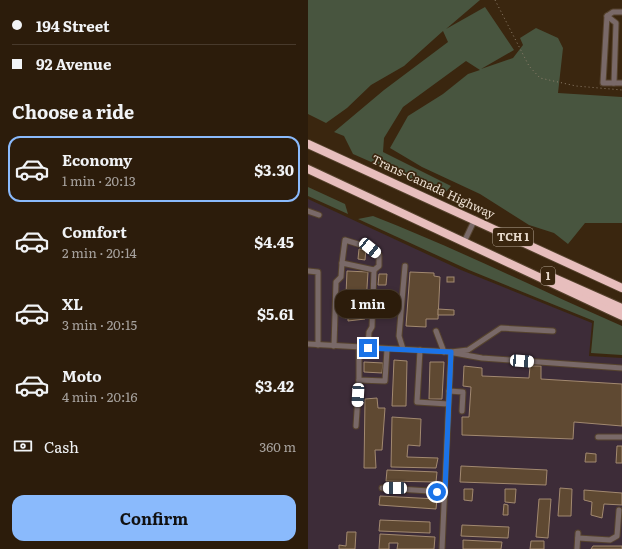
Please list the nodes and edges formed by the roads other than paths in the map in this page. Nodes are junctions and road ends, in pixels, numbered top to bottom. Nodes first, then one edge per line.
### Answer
1 (622, 12) edge
2 (607, 16) junction
3 (614, 83) junction
4 (622, 83) edge
5 (308, 144) edge
6 (308, 169) edge
7 (308, 211) edge
8 (319, 215) dead end
9 (475, 219) junction
10 (464, 242) junction
11 (473, 246) junction
12 (342, 263) junction
13 (405, 266) dead end
14 (374, 270) junction
15 (308, 271) edge
16 (622, 289) edge
17 (622, 308) edge
18 (622, 316) edge
19 (436, 331) dead end
20 (552, 331) dead end
21 (308, 344) edge
22 (318, 345) junction
23 (334, 346) junction
24 (359, 347) junction
25 (368, 348) junction
26 (387, 349) junction
27 (403, 350) junction
28 (420, 350) junction
29 (444, 352) junction
30 (451, 352) junction
31 (622, 368) edge
32 (358, 380) junction
33 (449, 392) junction
34 (448, 404) junction
35 (462, 411) dead end
36 (356, 426) dead end
37 (598, 437) dead end
38 (622, 437) edge
39 (382, 488) dead end
40 (445, 492) junction
41 (619, 510) dead end
42 (442, 549) edge
43 (577, 549) edge

1 - 2 street
2 - 3 street
2 - 3 street
3 - 4 street
5 - 9 highway, Trans-Canada Highway / TCH 1
6 - 10 highway, TCH 1
7 - 8 street
9 - 10 street
9 - 16 highway, Trans-Canada Highway / TCH 1
10 - 11 highway, TCH 1
11 - 17 highway, 1
11 - 18 highway, TCH 1
12 - 14 street
12 - 14 street
12 - 23 street
13 - 27 street
14 - 25 street
15 - 22 street
19 - 29 street
20 - 30 street
21 - 22 street
22 - 23 street
23 - 24 street
24 - 25 street
24 - 32 street
25 - 26 street
26 - 27 street
26 - 32 street
27 - 28 street
28 - 29 street
28 - 34 street
29 - 30 street
30 - 31 street
30 - 33 street
32 - 36 street
33 - 34 street
33 - 35 street
34 - 40 street
37 - 38 street
39 - 40 street
40 - 42 street
41 - 43 street

